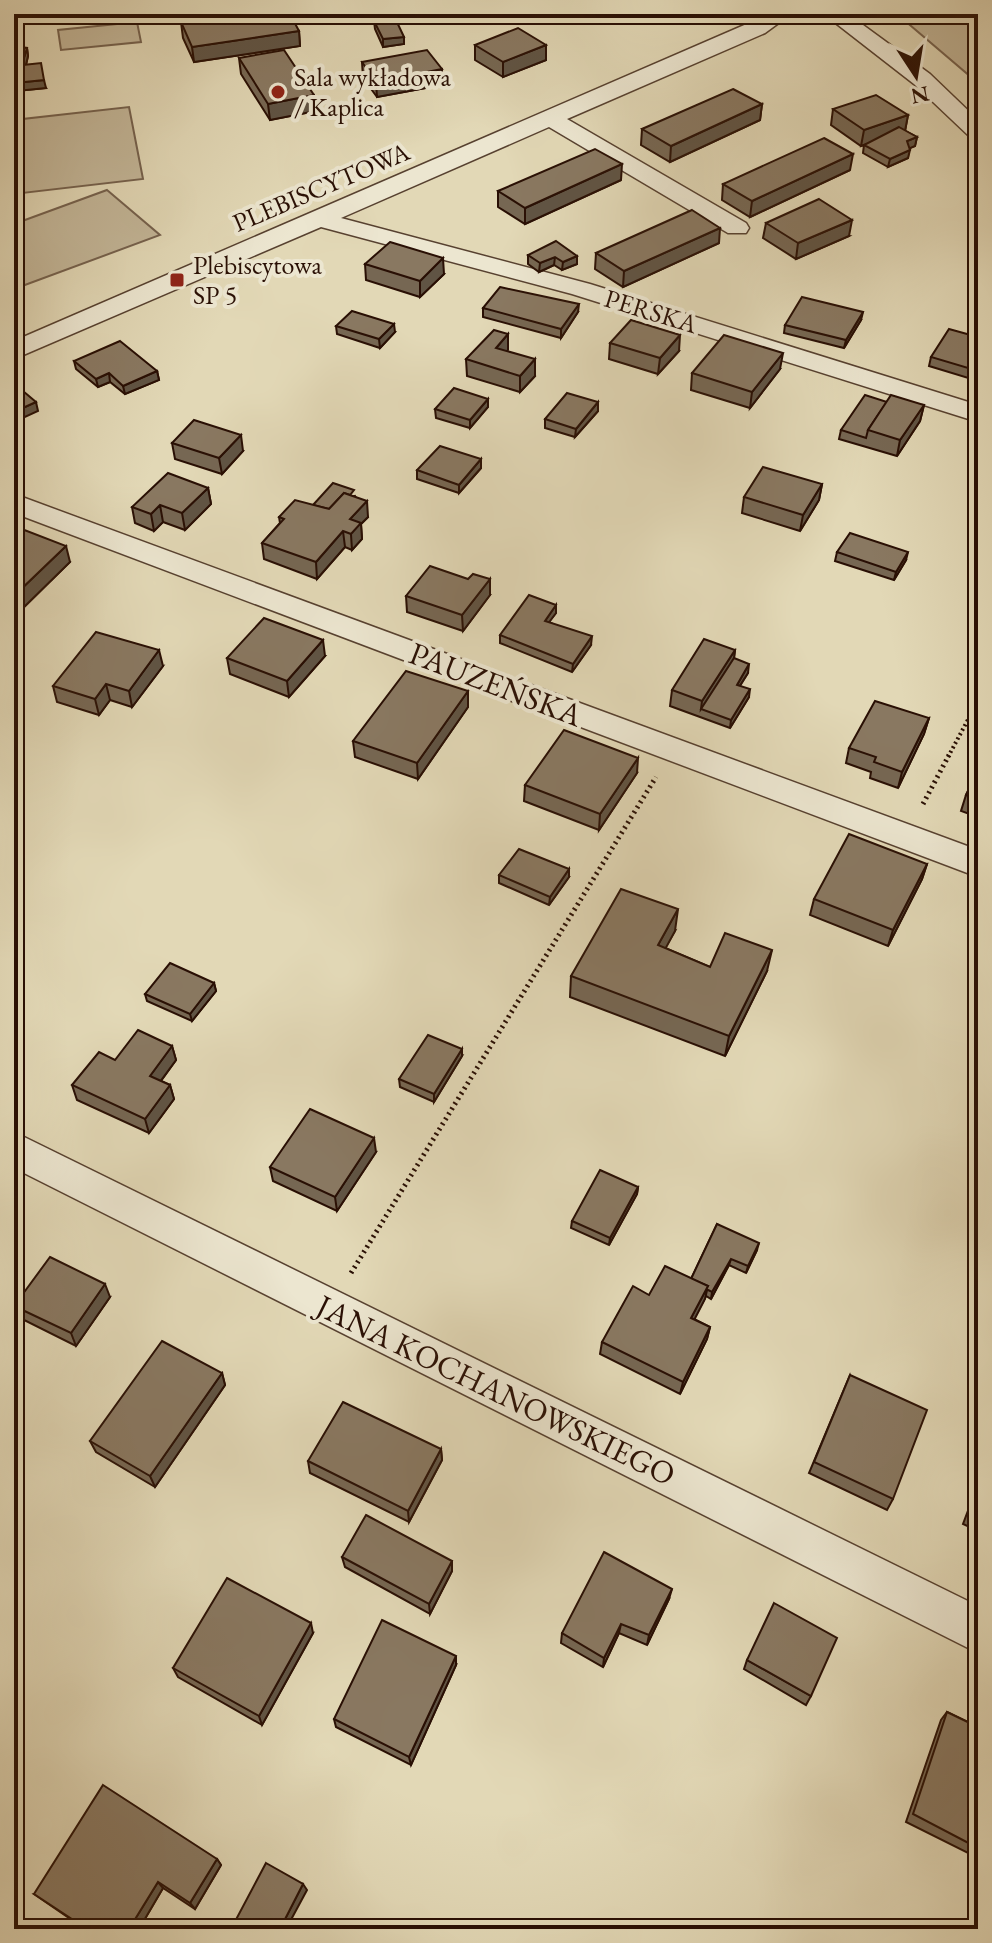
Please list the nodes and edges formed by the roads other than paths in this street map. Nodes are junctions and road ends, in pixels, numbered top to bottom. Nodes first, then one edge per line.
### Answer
1 (780, 14) edge
2 (835, 14) edge
3 (550, 118) junction
4 (978, 132) edge
5 (321, 218) junction
6 (737, 228) dead end
7 (14, 351) edge
8 (978, 414) edge
9 (14, 503) edge
10 (978, 864) edge
11 (14, 1149) edge
12 (978, 1630) edge

1 - 3 street, PLEBISCYTOWA
2 - 4 street
3 - 5 street, PLEBISCYTOWA
3 - 6 street
5 - 7 street, PLEBISCYTOWA
5 - 8 street, PERSKA
9 - 10 street, PAUZEŃSKA
11 - 12 street, JANA KOCHANOWSKIEGO

